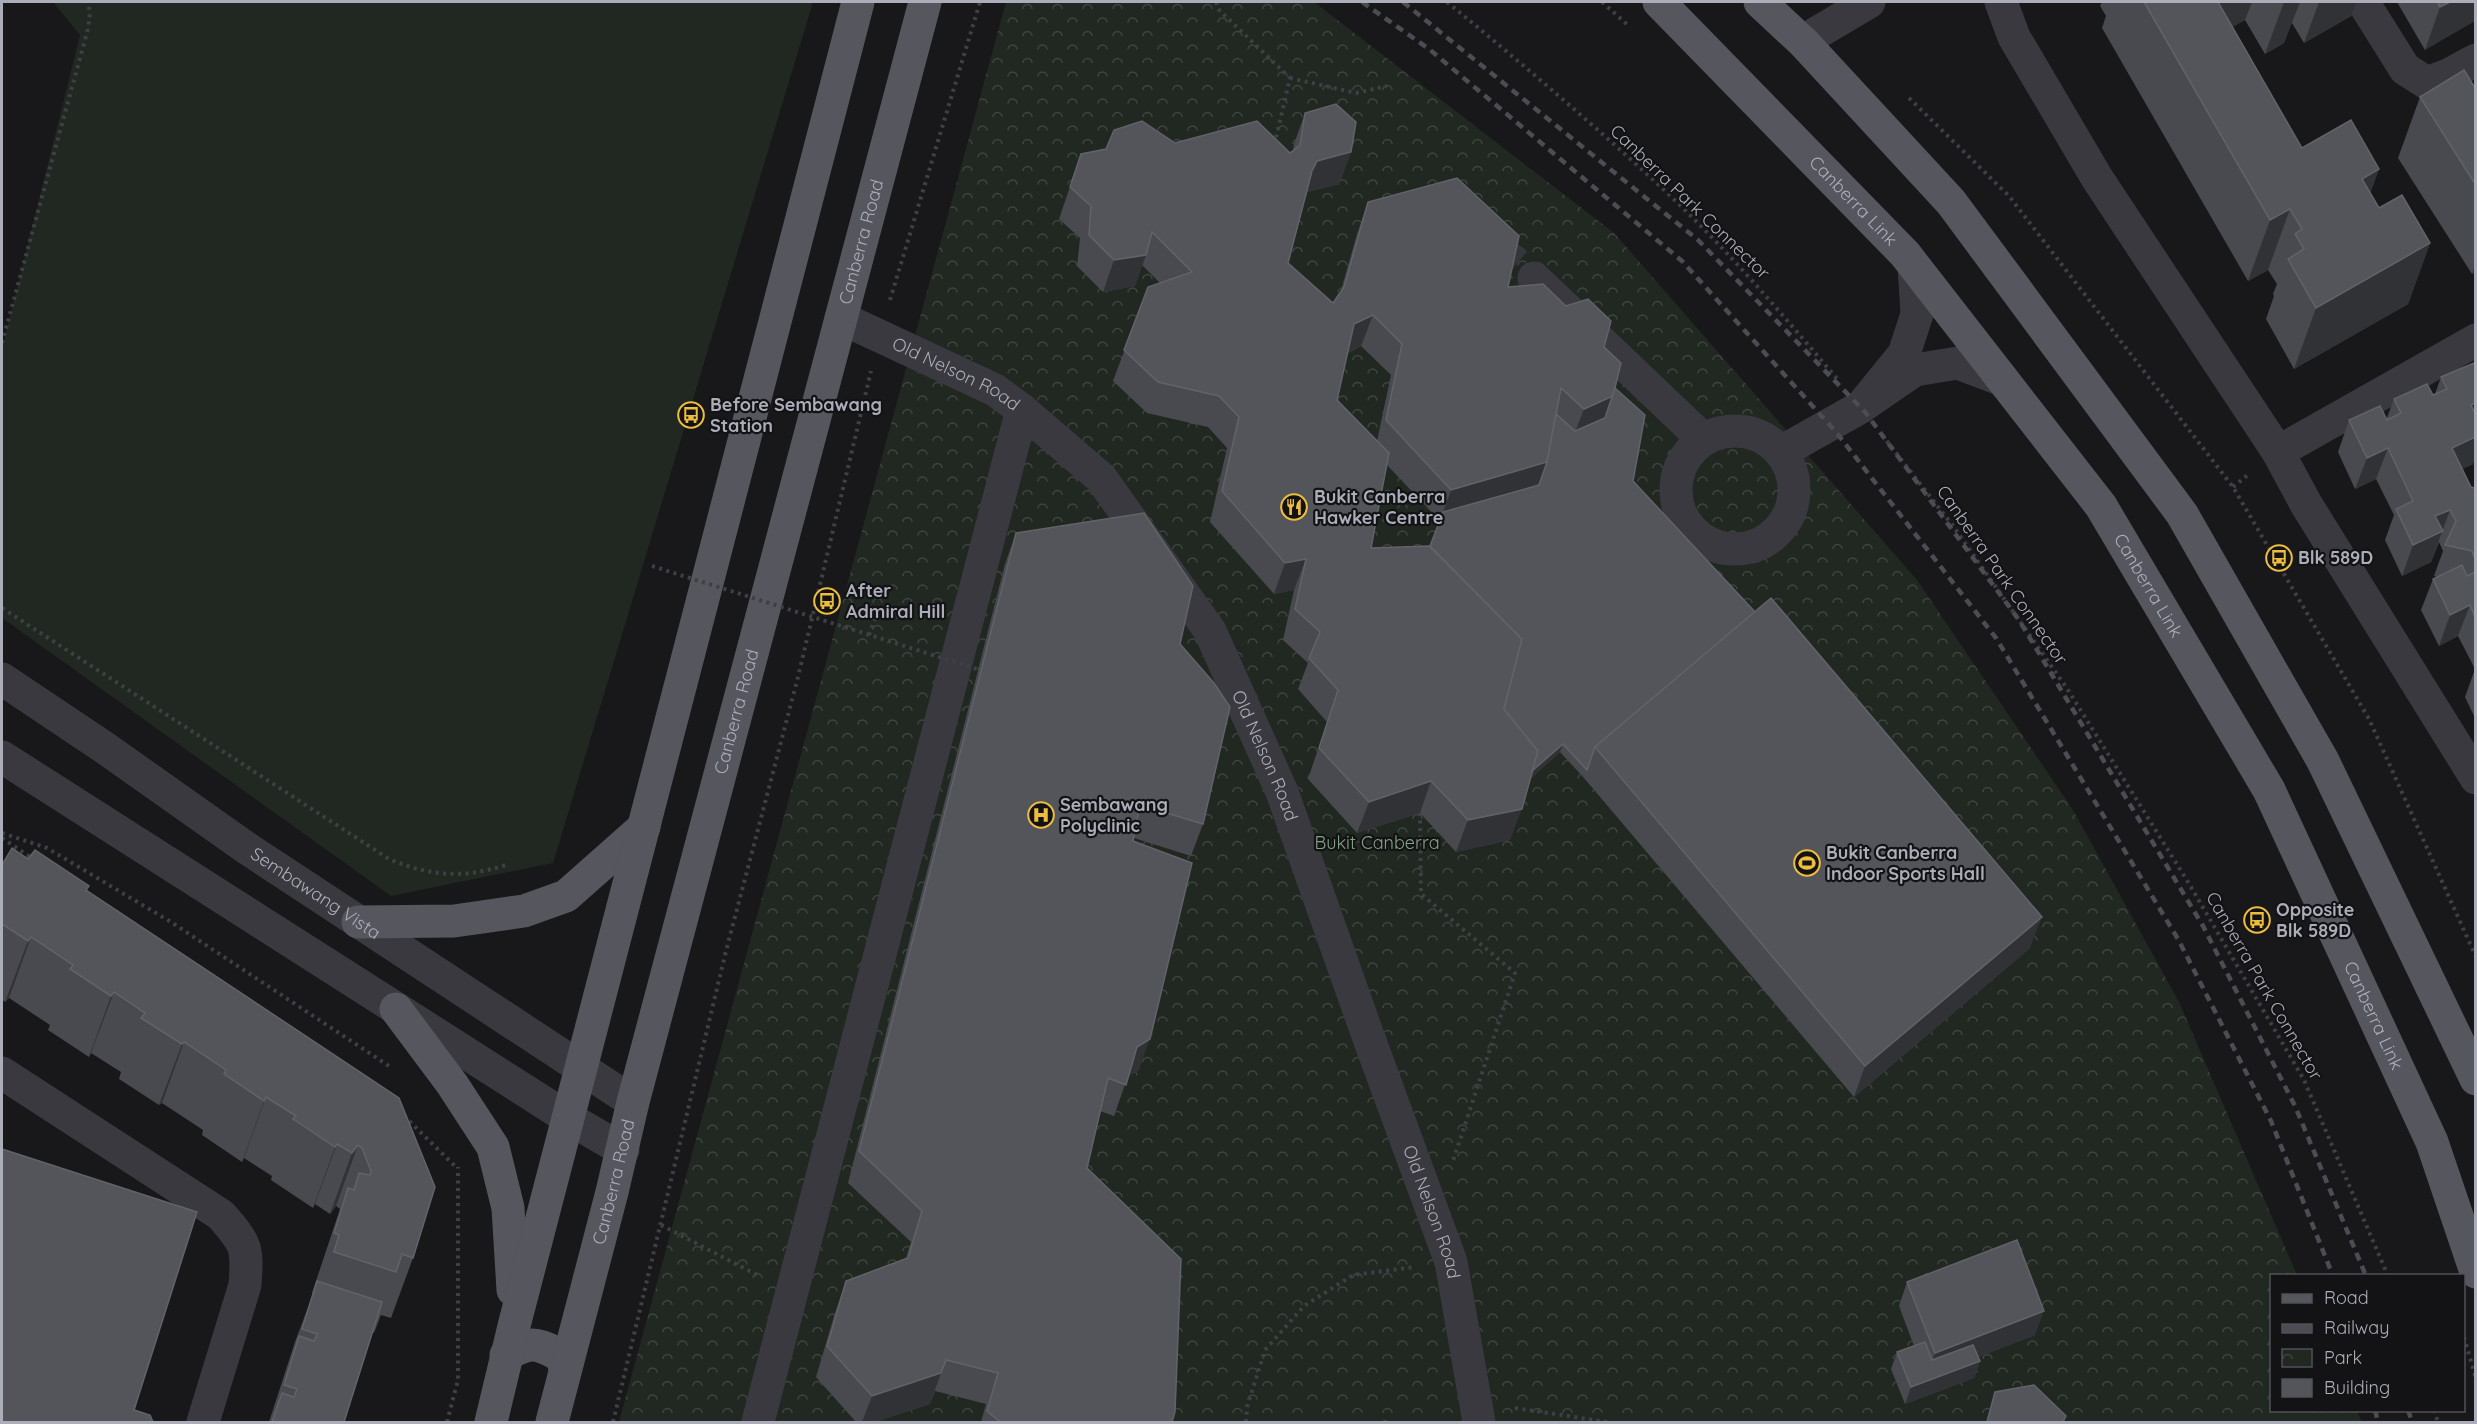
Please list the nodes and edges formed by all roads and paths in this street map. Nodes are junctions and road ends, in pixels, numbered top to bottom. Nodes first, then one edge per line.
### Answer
1 (88, 2) edge
2 (858, 2) edge
3 (925, 2) edge
4 (980, 2) edge
5 (1216, 2) edge
6 (1447, 2) edge
7 (1602, 2) edge
8 (1659, 2) edge
9 (1760, 2) edge
10 (1869, 2) edge
11 (2001, 2) edge
12 (2363, 2) edge
13 (1634, 30) dead end
14 (1804, 44) junction
15 (2475, 60) edge
16 (1290, 78) junction
17 (1387, 86) dead end
18 (1272, 153) edge
19 (1914, 266) junction
20 (1534, 278) tunnel mouth
21 (841, 318) junction
22 (880, 336) junction
23 (2475, 340) edge
24 (2, 343) edge
25 (2003, 380) junction
26 (1861, 407) junction
27 (1022, 411) junction
28 (1703, 439) junction
29 (1781, 452) junction
30 (2278, 452) junction
31 (652, 566) dead end
32 (2, 608) edge
33 (898, 617) dead end
34 (869, 635) junction
35 (977, 669) dead end
36 (2, 679) edge
37 (2, 758) edge
38 (2475, 778) edge
39 (1420, 813) edge
40 (644, 827) junction
41 (2, 833) edge
42 (2, 838) edge
43 (41, 864) edge
44 (506, 865) dead end
45 (358, 922) junction
46 (396, 1009) junction
47 (581, 1066) junction
48 (396, 1070) dead end
49 (2, 1073) edge
50 (2475, 1079) edge
51 (633, 1102) junction
52 (398, 1110) edge
53 (568, 1118) junction
54 (493, 1147) junction
55 (623, 1150) junction
56 (1453, 1162) dead end
57 (457, 1168) junction
58 (661, 1225) junction
59 (1451, 1262) junction
60 (2475, 1272) edge
61 (2388, 1274) edge
62 (792, 1293) junction
63 (515, 1322) junction
64 (2465, 1344) edge
65 (506, 1355) junction
66 (565, 1370) junction
67 (2475, 1379) edge
68 (1477, 1412) edge
69 (203, 1422) edge
70 (447, 1422) edge
71 (491, 1422) edge
72 (552, 1422) edge
73 (613, 1422) edge
74 (758, 1422) edge
75 (1246, 1422) edge
76 (1607, 1422) edge

1 - 24 path
2 - 40 main road
3 - 21 main road, Canberra Road
4 - 22 path
5 - 16 path
6 - 26 path, Canberra Park Connector
7 - 13 path
8 - 19 main road, Canberra Link
9 - 14 main road
10 - 14 street
11 - 30 street
12 - 15 street
14 - 50 main road
16 - 17 path
16 - 18 path
19 - 25 main road, Canberra Link
19 - 26 street
20 - 28 street
21 - 22 street, Old Nelson Road
21 - 51 main road, Canberra Road
22 - 27 street, Old Nelson Road
22 - 58 path
23 - 30 street
25 - 26 street
25 - 60 main road, Canberra Link
26 - 29 street
26 - 61 path, Canberra Park Connector
27 - 59 street, Old Nelson Road
27 - 62 street
28 - 29 street
28 - 29 street
30 - 38 street
31 - 34 path, bridge
32 - 44 path
33 - 34 path
34 - 35 path, bridge
36 - 45 street, Sembawang Vista
37 - 46 street
39 - 56 path
40 - 45 main road
40 - 47 main road
41 - 48 path
42 - 43 path
45 - 47 street, Sembawang Vista
46 - 53 street
46 - 54 main road
47 - 51 street, Sembawang Vista
47 - 53 main road
49 - 69 street
51 - 55 main road, Canberra Road
52 - 57 path
53 - 55 street
53 - 63 main road
54 - 57 path
54 - 63 main road
55 - 66 main road, Canberra Road
57 - 70 path
58 - 62 path
58 - 73 path
59 - 68 street, Old Nelson Road
59 - 75 path
62 - 74 street
63 - 65 main road
64 - 67 path
65 - 66 main road
65 - 71 main road
66 - 72 main road, Canberra Road
68 - 76 path

